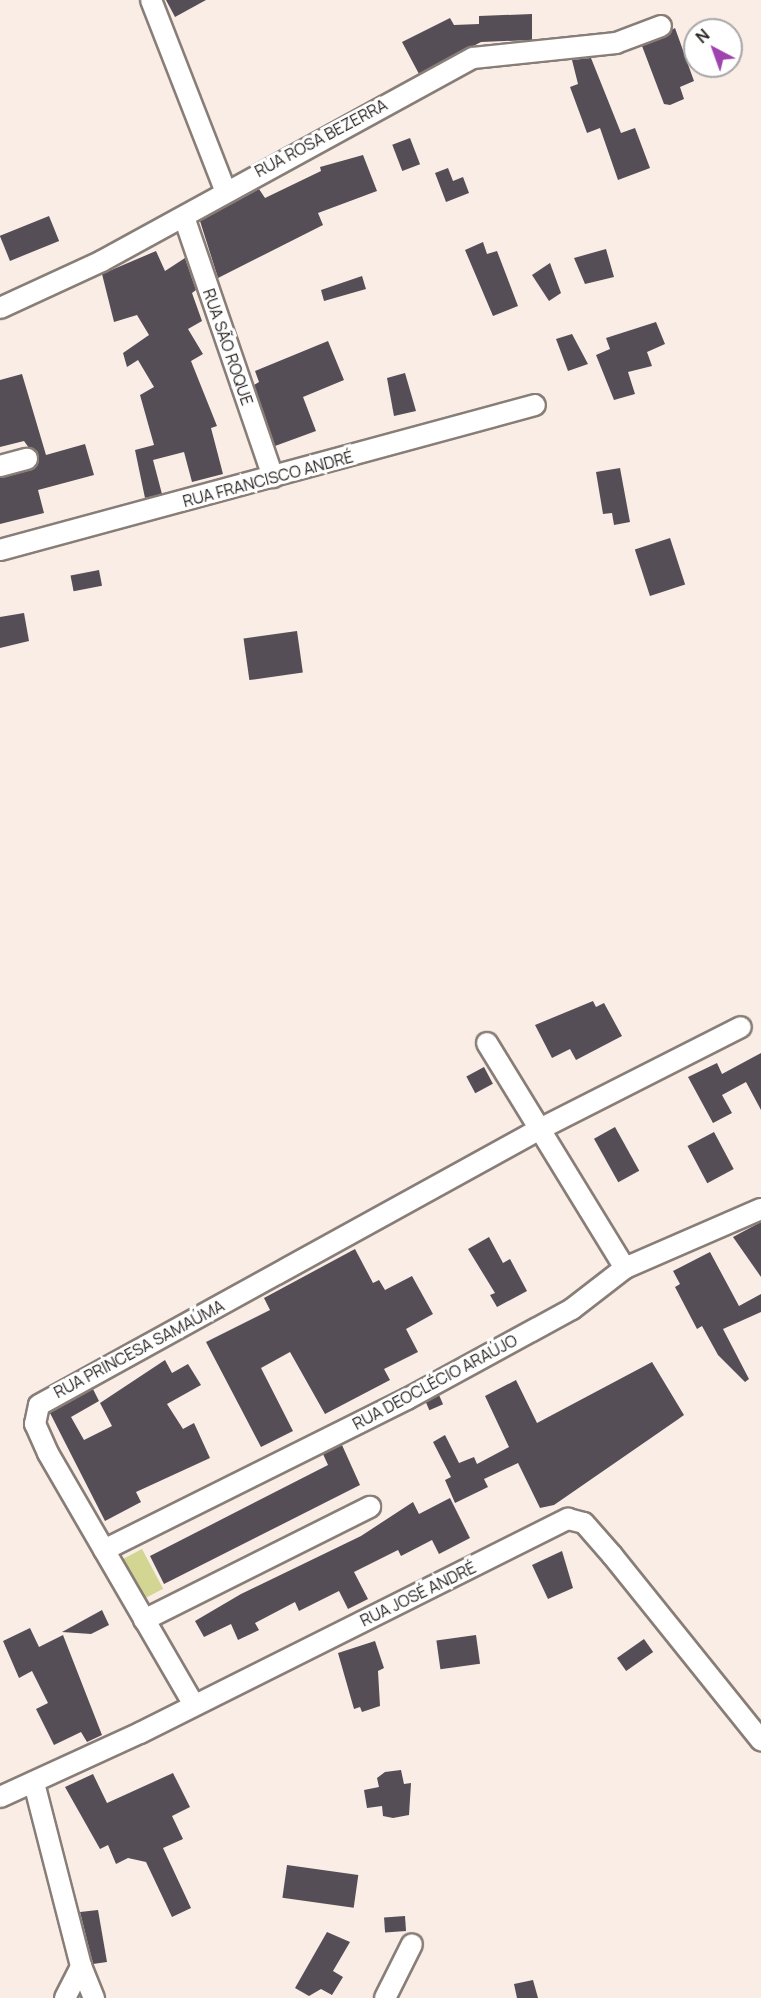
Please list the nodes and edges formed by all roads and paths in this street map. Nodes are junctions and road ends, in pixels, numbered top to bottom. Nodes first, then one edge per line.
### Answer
1 (152, 0) edge
2 (661, 26) dead end
3 (225, 189) junction
4 (184, 217) junction
5 (0, 308) edge
6 (535, 405) dead end
7 (27, 459) dead end
8 (0, 466) edge
9 (273, 477) junction
10 (0, 550) edge
11 (741, 1027) dead end
12 (487, 1043) dead end
13 (540, 1129) junction
14 (761, 1209) edge
15 (625, 1268) junction
16 (370, 1507) dead end
17 (104, 1550) junction
18 (144, 1620) junction
19 (194, 1705) junction
20 (761, 1740) edge
21 (34, 1783) junction
22 (0, 1797) edge
23 (412, 1944) dead end
24 (81, 1966) junction
25 (65, 1998) edge
26 (94, 1998) edge
27 (385, 1998) edge

1 - 3 street
2 - 3 street, RUA ROSA BEZERRA
3 - 4 street, RUA ROSA BEZERRA
4 - 5 street, RUA ROSA BEZERRA
4 - 9 street, RUA SÃO ROQUE
6 - 9 street, RUA FRANCISCO ANDRÉ
7 - 8 street
9 - 10 street, RUA FRANCISCO ANDRÉ
11 - 13 street
12 - 13 street
13 - 15 street
13 - 17 street, RUA PRINCESA SAMAÚMA
14 - 15 street, RUA DEOCLÉCIO ARAÚJO
15 - 17 street, RUA DEOCLÉCIO ARAÚJO
16 - 18 street
17 - 18 street, RUA PRINCESA SAMAÚMA
18 - 19 street, RUA PRINCESA SAMAÚMA
19 - 20 street, RUA JOSÉ ANDRÉ
19 - 21 street, RUA JOSÉ ANDRÉ
21 - 22 street, RUA JOSÉ ANDRÉ
21 - 24 street
23 - 27 street
24 - 25 street
24 - 26 street

